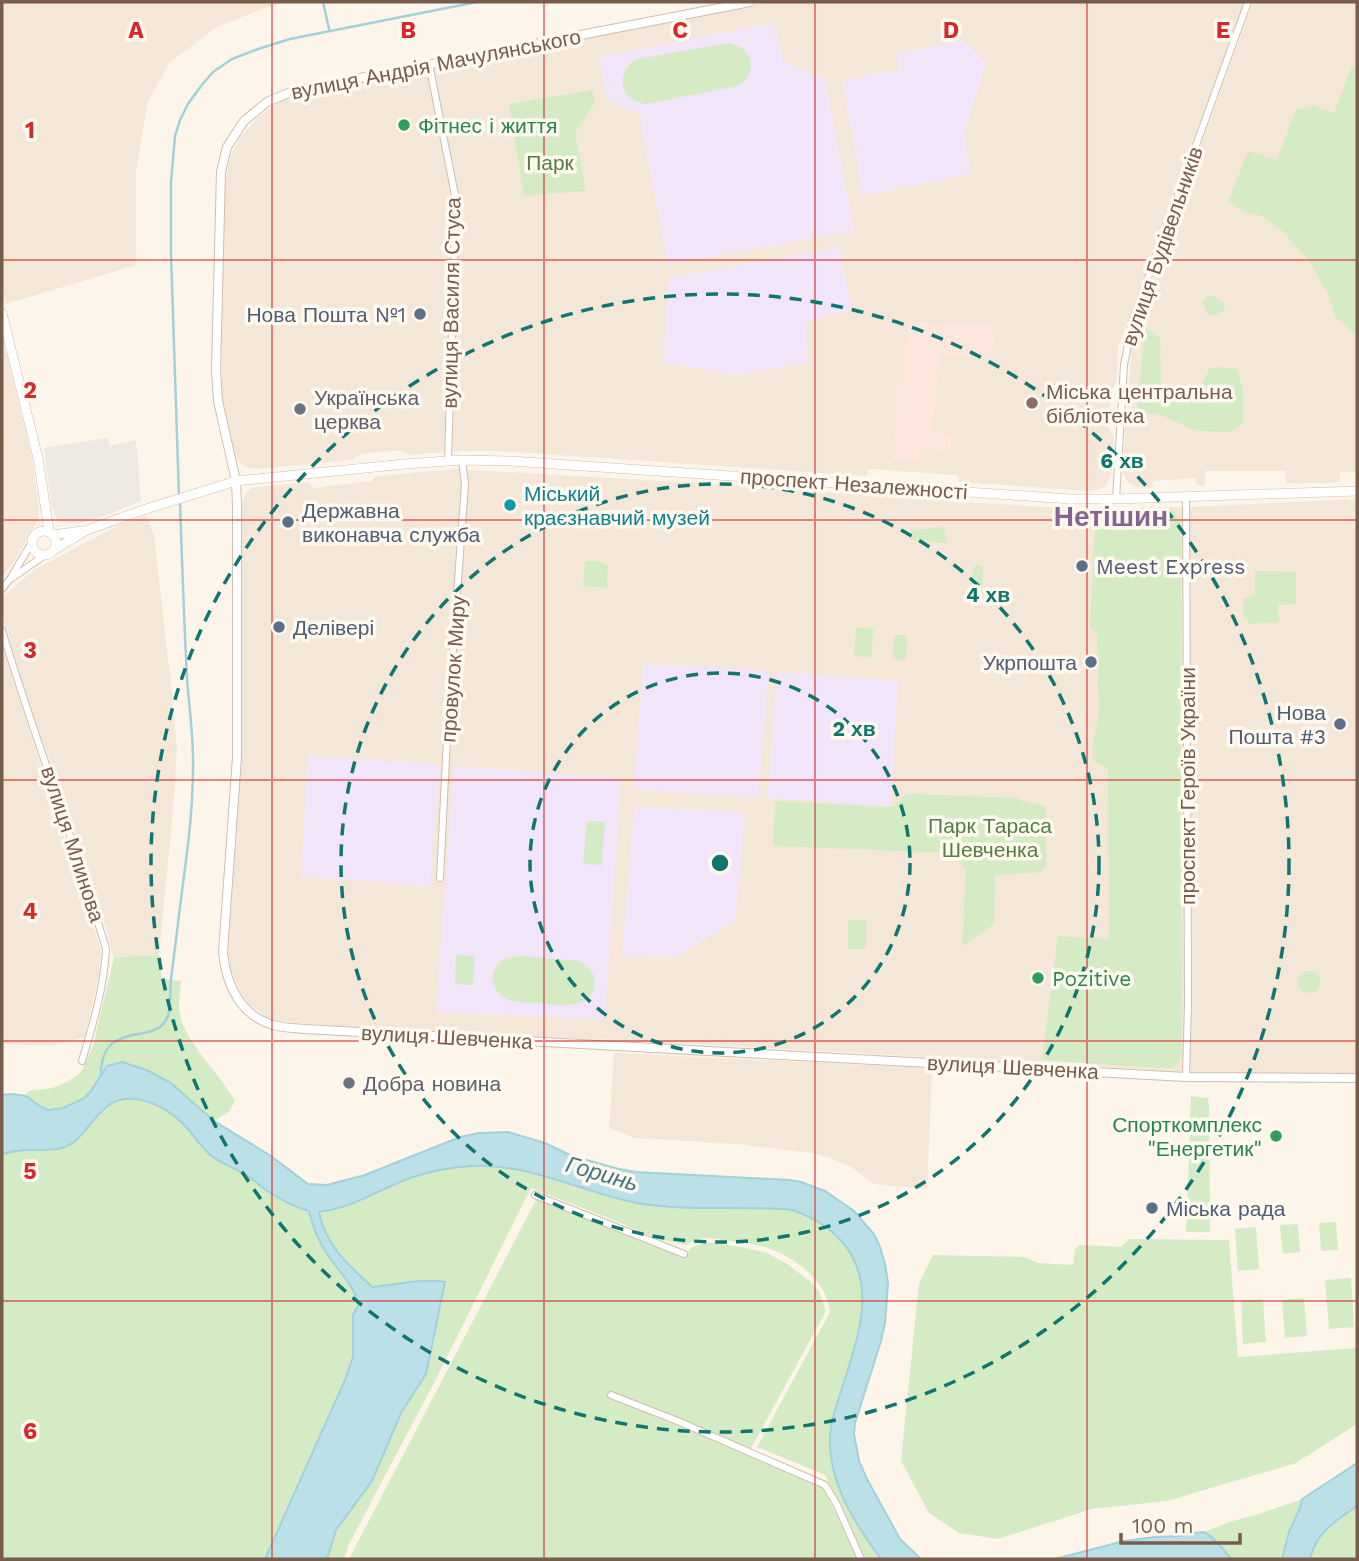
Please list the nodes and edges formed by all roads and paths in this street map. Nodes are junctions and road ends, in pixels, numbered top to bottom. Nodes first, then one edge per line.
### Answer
1 (750, 2) edge
2 (1248, 2) edge
3 (429, 64) junction
4 (2, 313) edge
5 (462, 460) junction
6 (448, 461) junction
7 (236, 481) junction
8 (1357, 491) edge
9 (1186, 496) junction
10 (1116, 499) junction
11 (45, 507) junction
12 (87, 530) junction
13 (51, 533) junction
14 (33, 540) junction
15 (50, 552) junction
16 (10, 579) junction
17 (2, 589) edge
18 (2, 630) edge
19 (439, 878) dead end
20 (82, 1061) dead end
21 (1186, 1077) junction
22 (1357, 1078) edge
23 (535, 1195) dead end
24 (684, 1254) dead end
25 (611, 1395) dead end
26 (862, 1559) edge

1 - 3 street, вулиця Андрія Мачулянського
2 - 10 street, вулиця Будівельників
3 - 6 street, вулиця Василя Стуса
3 - 7 street, вулиця Андрія Мачулянського
4 - 11 main road
5 - 6 main road, проспект Незалежності
5 - 10 main road, проспект Незалежності
5 - 19 street, провулок Миру
6 - 7 main road, проспект Незалежності
7 - 12 main road, проспект Незалежності
7 - 21 street, вулиця Шевченка
8 - 9 main road, проспект Незалежності
9 - 10 main road, проспект Незалежності
9 - 21 street, проспект Героїв України
11 - 13 main road
11 - 14 main road
12 - 13 main road
12 - 15 main road
13 - 14 main road
13 - 15 main road
14 - 15 main road
14 - 16 street
15 - 16 street
16 - 17 street
18 - 20 street, вулиця Млинова
21 - 22 street, вулиця Шевченка
23 - 24 street
25 - 26 street

